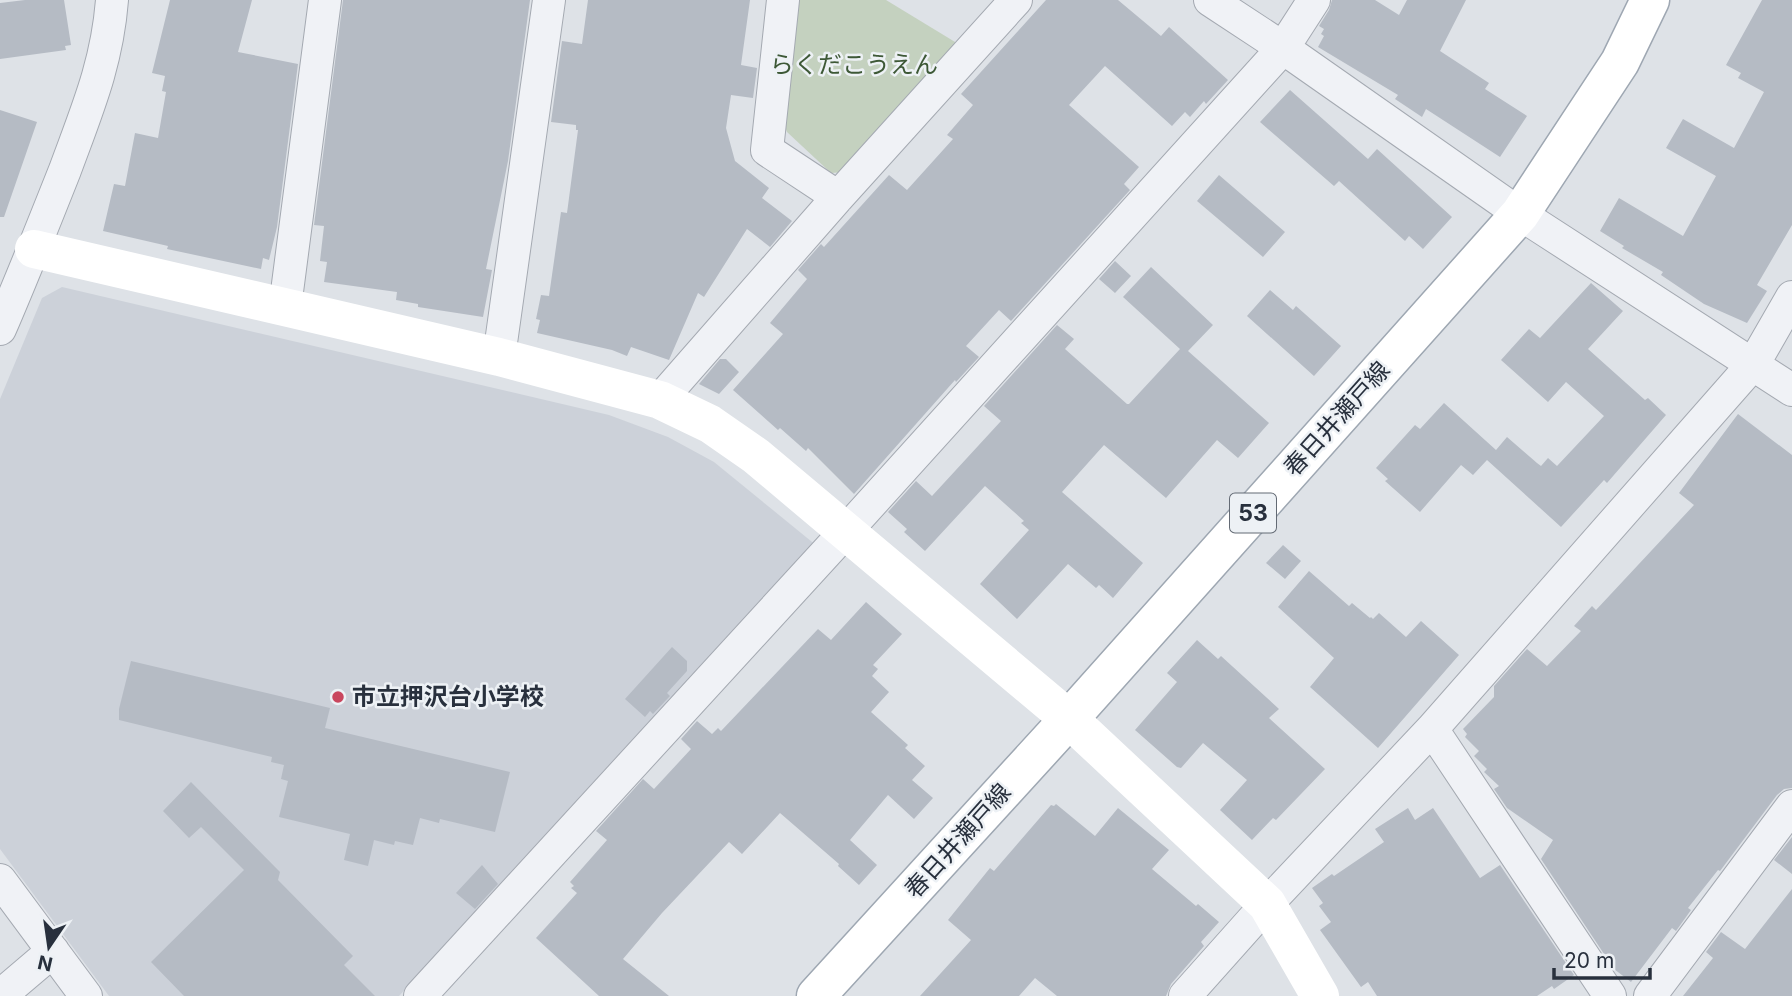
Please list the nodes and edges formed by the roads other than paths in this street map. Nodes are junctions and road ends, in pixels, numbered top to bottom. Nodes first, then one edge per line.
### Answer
1 (112, 0) edge
2 (325, 0) edge
3 (549, 0) edge
4 (783, 0) edge
5 (1016, 0) edge
6 (1210, 0) edge
7 (1314, 0) edge
8 (1650, 0) edge
9 (1283, 48) junction
10 (838, 197) junction
11 (1520, 214) junction
12 (34, 249) junction
13 (1792, 297) edge
14 (285, 307) junction
15 (0, 329) edge
16 (499, 356) junction
17 (1754, 363) junction
18 (1792, 390) edge
19 (660, 400) junction
20 (847, 530) junction
21 (1069, 719) junction
22 (1432, 729) junction
23 (1792, 806) edge
24 (0, 880) edge
25 (1267, 904) junction
26 (53, 951) junction
27 (0, 996) edge
28 (86, 996) edge
29 (420, 996) edge
30 (816, 996) edge
31 (1185, 996) edge
32 (1320, 996) edge
33 (1611, 996) edge
34 (1650, 996) edge

1 - 12 street
2 - 14 street
3 - 16 street
4 - 10 street
5 - 10 street
6 - 9 street
7 - 9 street
8 - 11 street, 春日井瀬戸線 / 53
9 - 11 street
9 - 20 street
10 - 19 street
11 - 17 street
11 - 21 street, 春日井瀬戸線 / 53
12 - 14 street
12 - 15 street
13 - 17 street
14 - 16 street
16 - 19 street
17 - 18 street
17 - 22 street
19 - 20 street
20 - 21 street
20 - 29 street
21 - 25 street
21 - 30 street, 春日井瀬戸線 / 53
22 - 25 street
22 - 33 street
23 - 34 street
24 - 26 street
25 - 31 street
25 - 32 street
26 - 27 street
26 - 28 street

